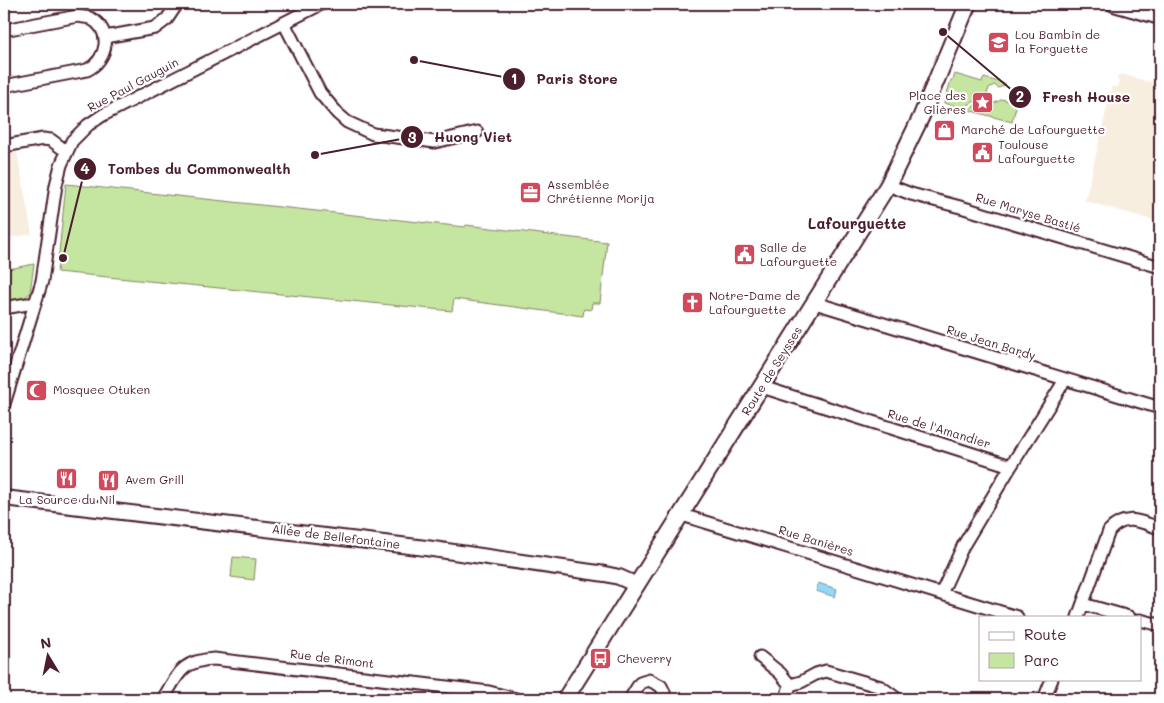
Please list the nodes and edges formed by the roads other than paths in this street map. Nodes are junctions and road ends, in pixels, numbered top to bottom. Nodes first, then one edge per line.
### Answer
1 (177, 4) edge
2 (322, 4) edge
3 (968, 4) edge
4 (1114, 4) edge
5 (1160, 18) edge
6 (284, 23) junction
7 (4, 30) edge
8 (105, 37) junction
9 (4, 86) edge
10 (477, 132) dead end
11 (4, 146) edge
12 (66, 151) junction
13 (888, 185) junction
14 (1160, 267) edge
15 (35, 304) junction
16 (815, 304) junction
17 (4, 308) edge
18 (1065, 380) junction
19 (762, 387) junction
20 (4, 404) edge
21 (1160, 407) edge
22 (1011, 466) junction
23 (4, 498) edge
24 (32, 502) junction
25 (4, 505) edge
26 (682, 515) junction
27 (1160, 528) edge
28 (637, 585) junction
29 (941, 594) junction
30 (1083, 604) junction
31 (1014, 616) edge
32 (1078, 616) edge
33 (1125, 616) edge
34 (1142, 620) edge
35 (1160, 625) edge
36 (760, 657) dead end
37 (1052, 680) edge
38 (790, 685) junction
39 (163, 699) edge
40 (516, 699) edge
41 (565, 699) edge
42 (630, 699) edge
43 (661, 699) edge
44 (786, 699) edge
45 (897, 699) edge
46 (1044, 699) edge

1 - 8 street
2 - 6 street, Rue Paul Gauguin
3 - 13 main road, Route de Seysses
4 - 5 street
6 - 10 street
6 - 12 street, Rue Paul Gauguin
7 - 8 street
8 - 9 street
11 - 12 street
12 - 15 street, Rue Paul Gauguin
13 - 14 street, Rue Maryse Bastié
13 - 16 main road, Route de Seysses
15 - 17 street
15 - 20 street, Rue Paul Gauguin
16 - 18 street, Rue Jean Bardy
16 - 19 main road, Route de Seysses
18 - 21 street, Rue Jean Bardy
18 - 22 street
19 - 22 street, Rue de l'Amandier
19 - 26 main road, Route de Seysses
22 - 29 street
23 - 24 street, Allée de Bellefontaine
24 - 25 street, Allée de Bellefontaine
24 - 28 street, Allée de Bellefontaine
26 - 28 main road, Route de Seysses
26 - 29 street, Rue Banières
27 - 30 street
28 - 41 main road, Route de Seysses
29 - 31 street, Rue Banières
30 - 32 street
30 - 33 street
34 - 35 street
36 - 38 street
37 - 46 street
38 - 44 street
38 - 45 street
39 - 40 street, Rue de Rimont
42 - 43 street

